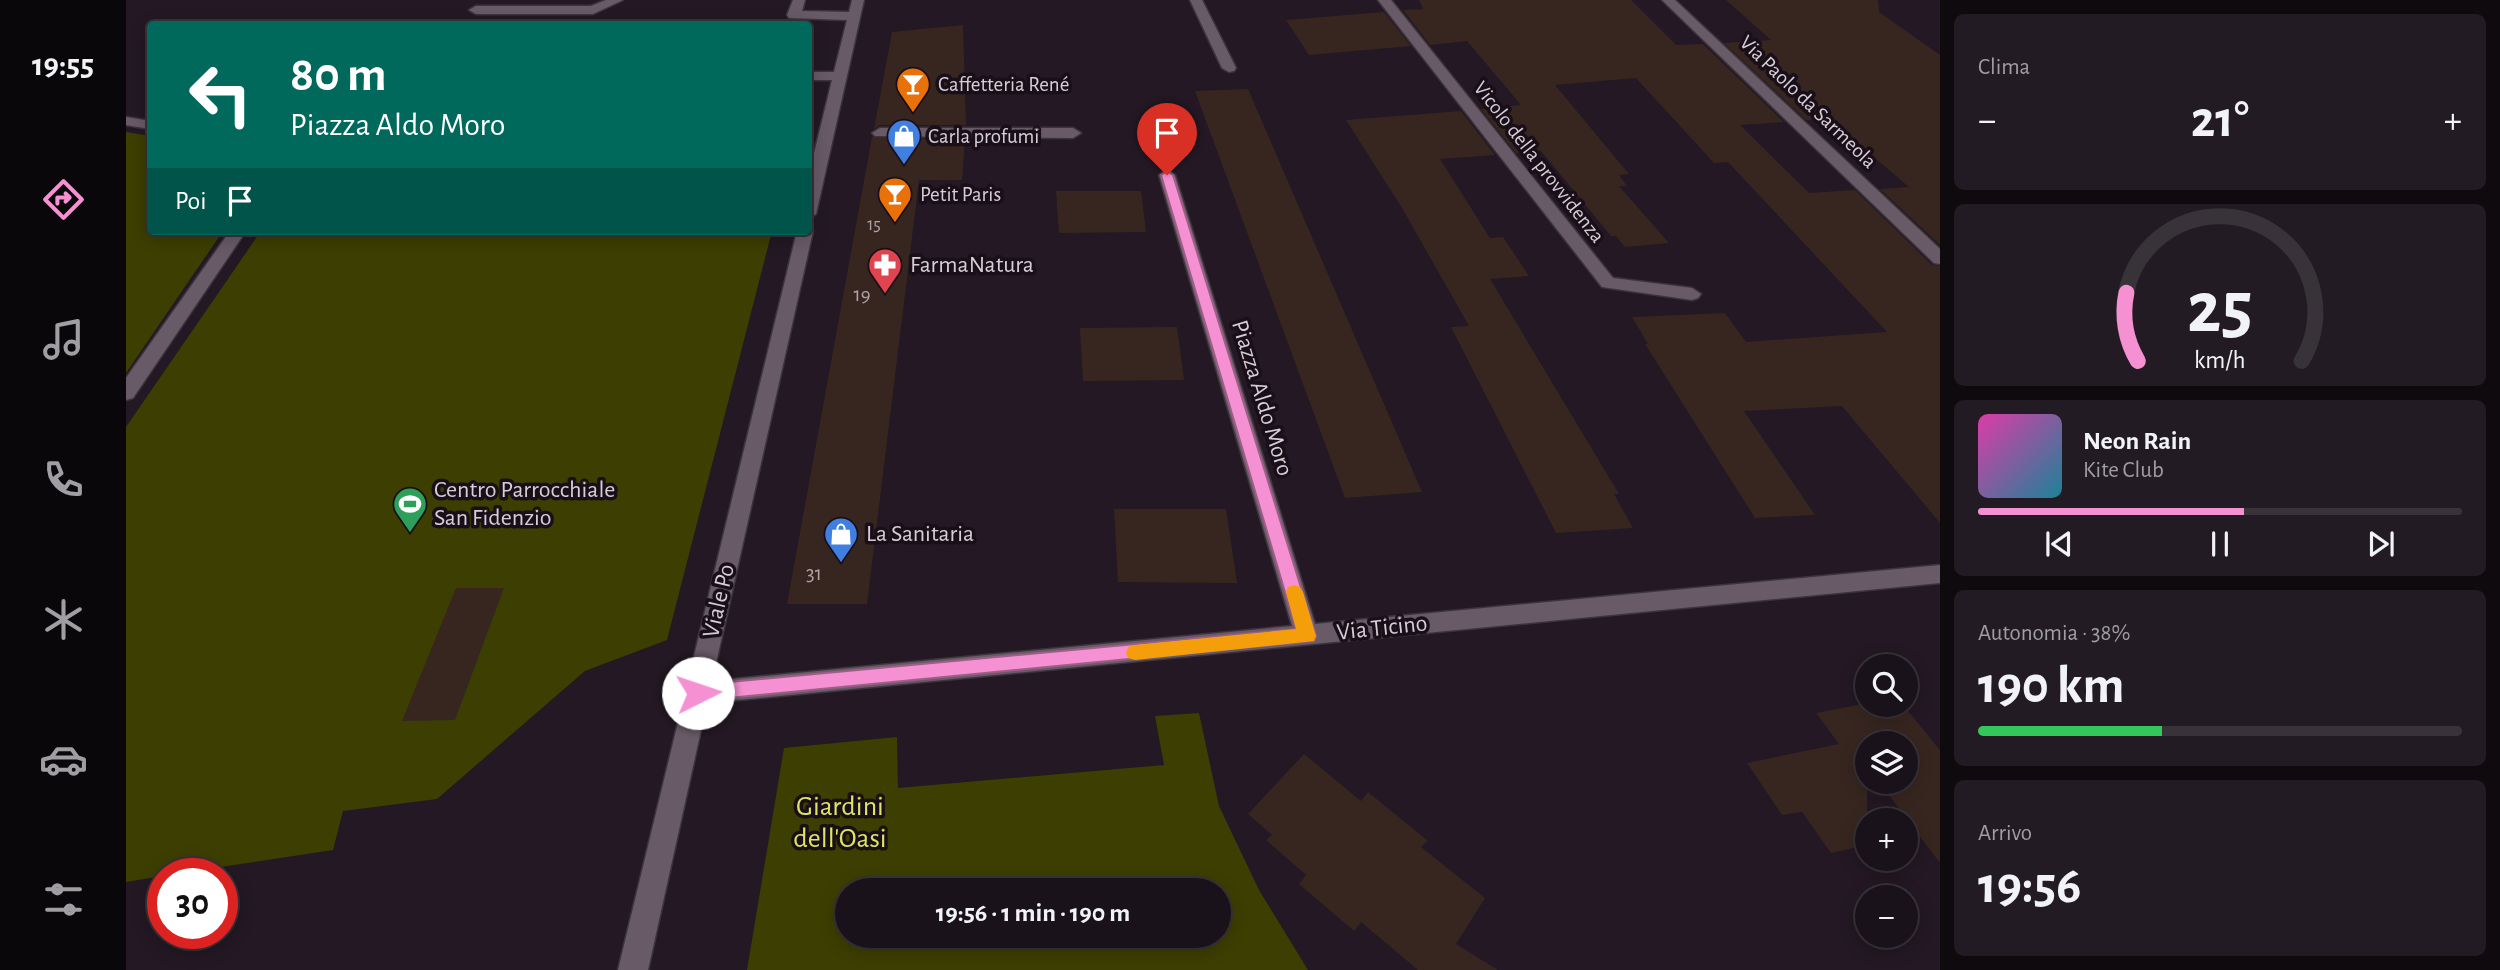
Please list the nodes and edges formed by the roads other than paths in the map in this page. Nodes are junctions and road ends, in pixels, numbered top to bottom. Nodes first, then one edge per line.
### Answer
1 (617, 0) edge
2 (799, 0) edge
3 (858, 0) edge
4 (1196, 0) edge
5 (1384, 0) edge
6 (1668, 0) edge
7 (480, 5) edge
8 (593, 10) junction
9 (855, 16) junction
10 (792, 20) edge
11 (467, 21) edge
12 (573, 21) edge
13 (604, 21) edge
14 (1229, 68) dead end
15 (812, 76) edge
16 (841, 76) junction
17 (126, 121) edge
18 (147, 124) edge
19 (1073, 132) dead end
20 (880, 133) dead end
21 (1167, 175) dead end
22 (812, 197) edge
23 (235, 235) edge
24 (804, 235) edge
25 (1940, 235) edge
26 (1917, 237) junction
27 (1940, 259) edge
28 (1692, 295) dead end
29 (126, 393) edge
30 (1940, 574) edge
31 (1307, 636) junction
32 (698, 693) junction
33 (633, 970) edge

1 - 8 street
2 - 10 street
3 - 9 street
4 - 14 street
5 - 28 street, Vicolo della provvidenza
6 - 26 street, Via Paolo da Sarmeola
7 - 8 street
7 - 11 street
8 - 12 street
8 - 13 street
9 - 10 street
9 - 16 street
15 - 16 street
16 - 22 street
17 - 18 street
19 - 20 street
21 - 31 street, Piazza Aldo Moro
23 - 29 street
24 - 32 street, Viale Po
25 - 26 street
26 - 27 street, Via Paolo da Sarmeola
30 - 31 street, Via Ticino
31 - 32 street, Via Ticino
32 - 33 street, Viale Po

